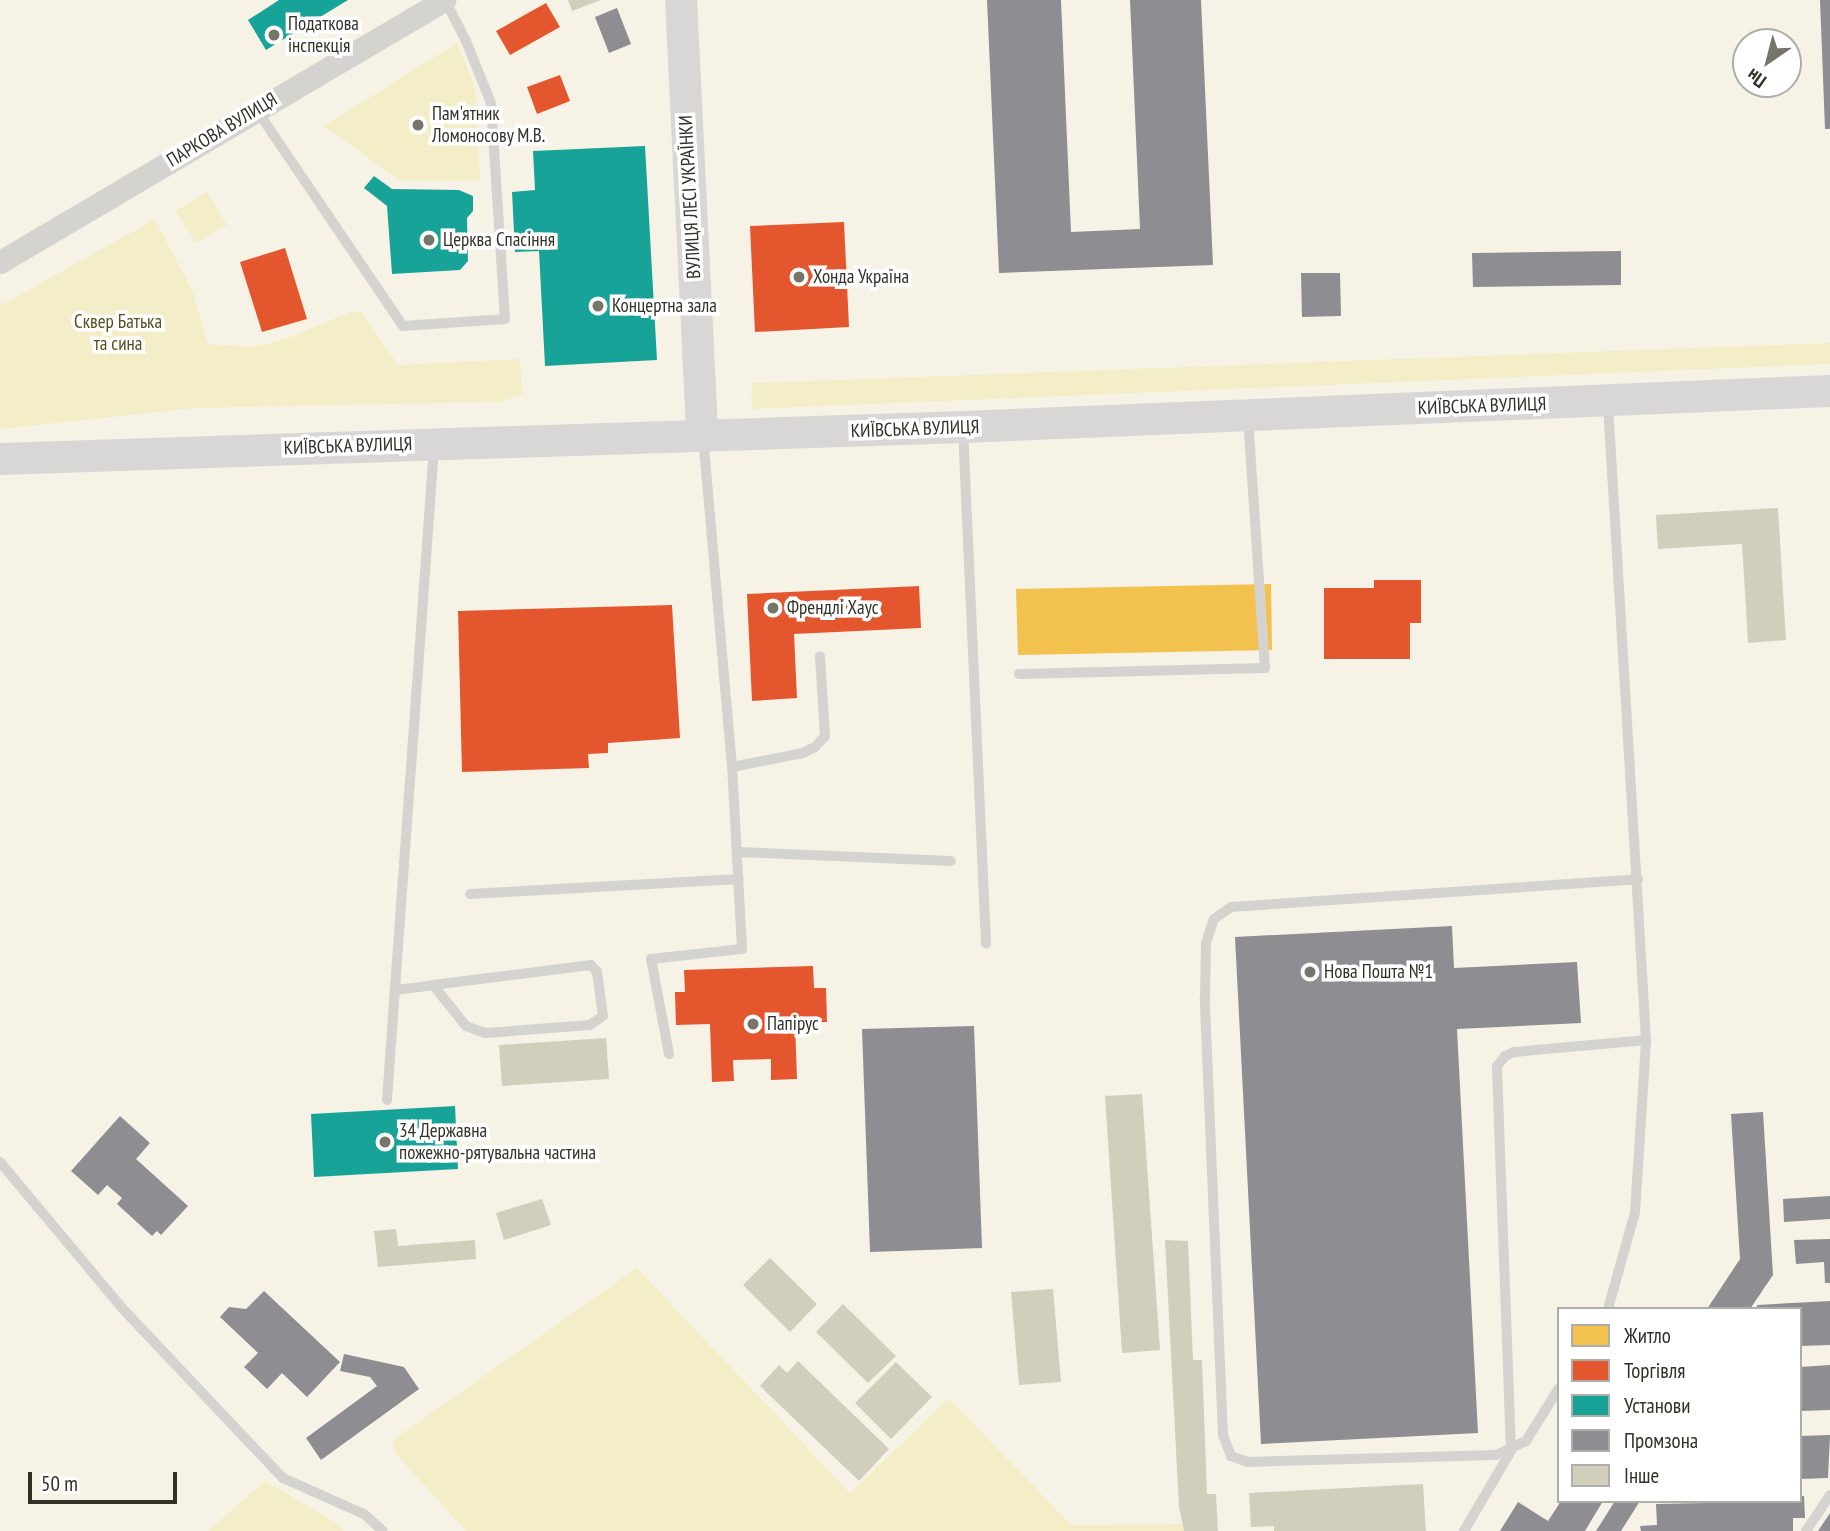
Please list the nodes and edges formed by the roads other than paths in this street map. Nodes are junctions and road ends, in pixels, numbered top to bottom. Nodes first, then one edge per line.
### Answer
1 (444, 0) edge
2 (681, 0) edge
3 (257, 109) junction
4 (0, 262) edge
5 (1830, 391) edge
6 (1608, 401) junction
7 (1248, 416) junction
8 (963, 427) junction
9 (702, 435) junction
10 (434, 443) junction
11 (0, 459) edge
12 (820, 656) dead end
13 (1019, 674) dead end
14 (732, 767) junction
15 (738, 852) junction
16 (951, 860) dead end
17 (739, 879) junction
18 (1638, 879) junction
19 (470, 894) dead end
20 (986, 943) dead end
21 (433, 985) junction
22 (395, 990) junction
23 (1646, 1040) junction
24 (669, 1054) dead end
25 (387, 1100) dead end
26 (0, 1163) edge
27 (1609, 1307) edge
28 (1557, 1391) edge
29 (1511, 1451) junction
30 (1830, 1495) edge
31 (383, 1531) edge
32 (1464, 1531) edge
33 (1807, 1531) edge

1 - 3 street, ПАРКОВА ВУЛИЦЯ
1 - 3 lane
2 - 9 main road, ВУЛИЦЯ ЛЕСІ УКРАЇНКИ
3 - 4 street, ПАРКОВА ВУЛИЦЯ
5 - 6 main road, КИЇВСЬКА ВУЛИЦЯ
6 - 7 main road, КИЇВСЬКА ВУЛИЦЯ
6 - 18 lane
7 - 8 main road, КИЇВСЬКА ВУЛИЦЯ
7 - 13 lane
8 - 9 main road, КИЇВСЬКА ВУЛИЦЯ
8 - 20 lane
9 - 10 main road, КИЇВСЬКА ВУЛИЦЯ
9 - 14 lane
10 - 11 main road, КИЇВСЬКА ВУЛИЦЯ
10 - 22 lane
12 - 14 lane
14 - 15 lane
15 - 16 lane
15 - 17 lane
17 - 19 lane
17 - 24 lane
18 - 23 lane
18 - 29 lane
21 - 21 lane
21 - 22 lane
22 - 25 lane
23 - 27 lane
23 - 29 lane
26 - 31 lane
28 - 29 lane
29 - 32 lane
30 - 33 lane

